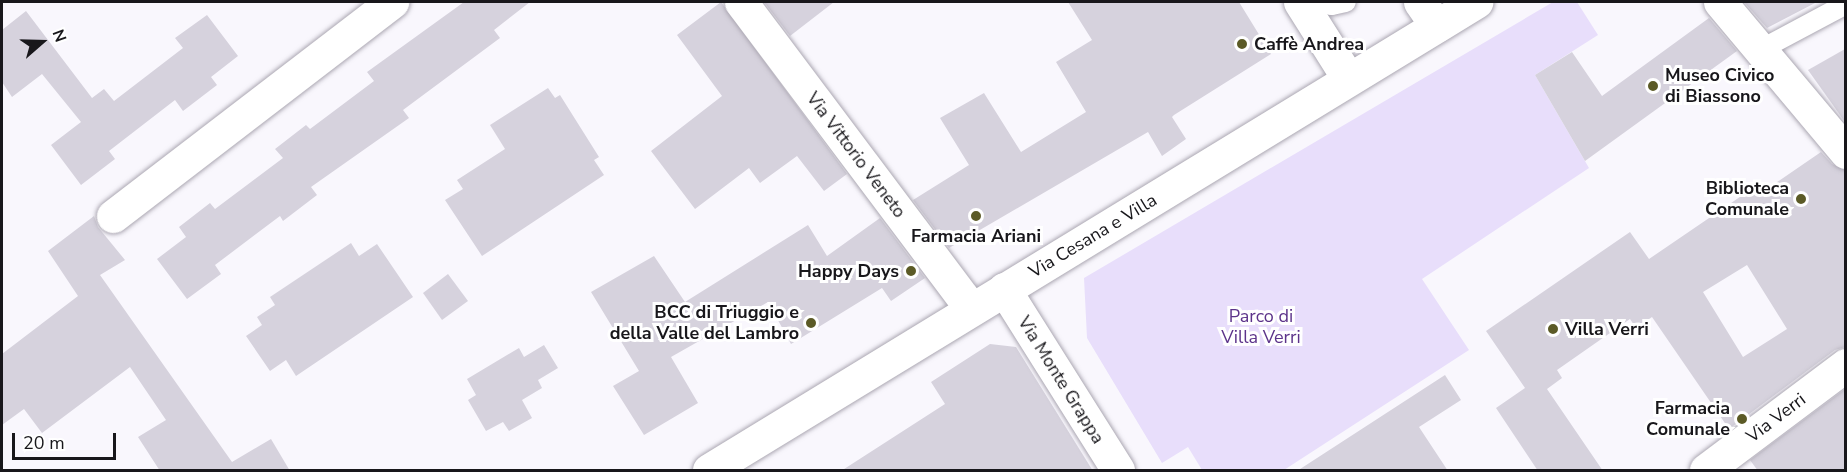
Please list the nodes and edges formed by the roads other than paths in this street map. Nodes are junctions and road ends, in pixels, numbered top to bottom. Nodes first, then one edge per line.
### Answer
1 (392, 2) edge
2 (741, 2) edge
3 (1300, 2) edge
4 (1309, 2) edge
5 (1346, 2) edge
6 (1476, 2) edge
7 (1720, 2) edge
8 (1845, 4) edge
9 (1429, 14) edge
10 (1760, 50) junction
11 (1348, 78) junction
12 (1845, 152) edge
13 (113, 216) dead end
14 (1004, 288) junction
15 (971, 308) junction
16 (1845, 366) edge
17 (709, 471) edge
18 (1118, 471) edge
19 (1706, 471) edge

1 - 13 street
2 - 15 street, Via Vittorio Veneto
3 - 11 street
4 - 5 lane
6 - 9 street, Via Cesana e Villa
7 - 10 street
8 - 10 lane
9 - 11 street, Via Cesana e Villa
10 - 12 street
11 - 14 street, Via Cesana e Villa
14 - 15 street, Via Cesana e Villa
14 - 18 street, Via Monte Grappa
15 - 17 street, Via Cesana e Villa
16 - 19 street, Via Verri

